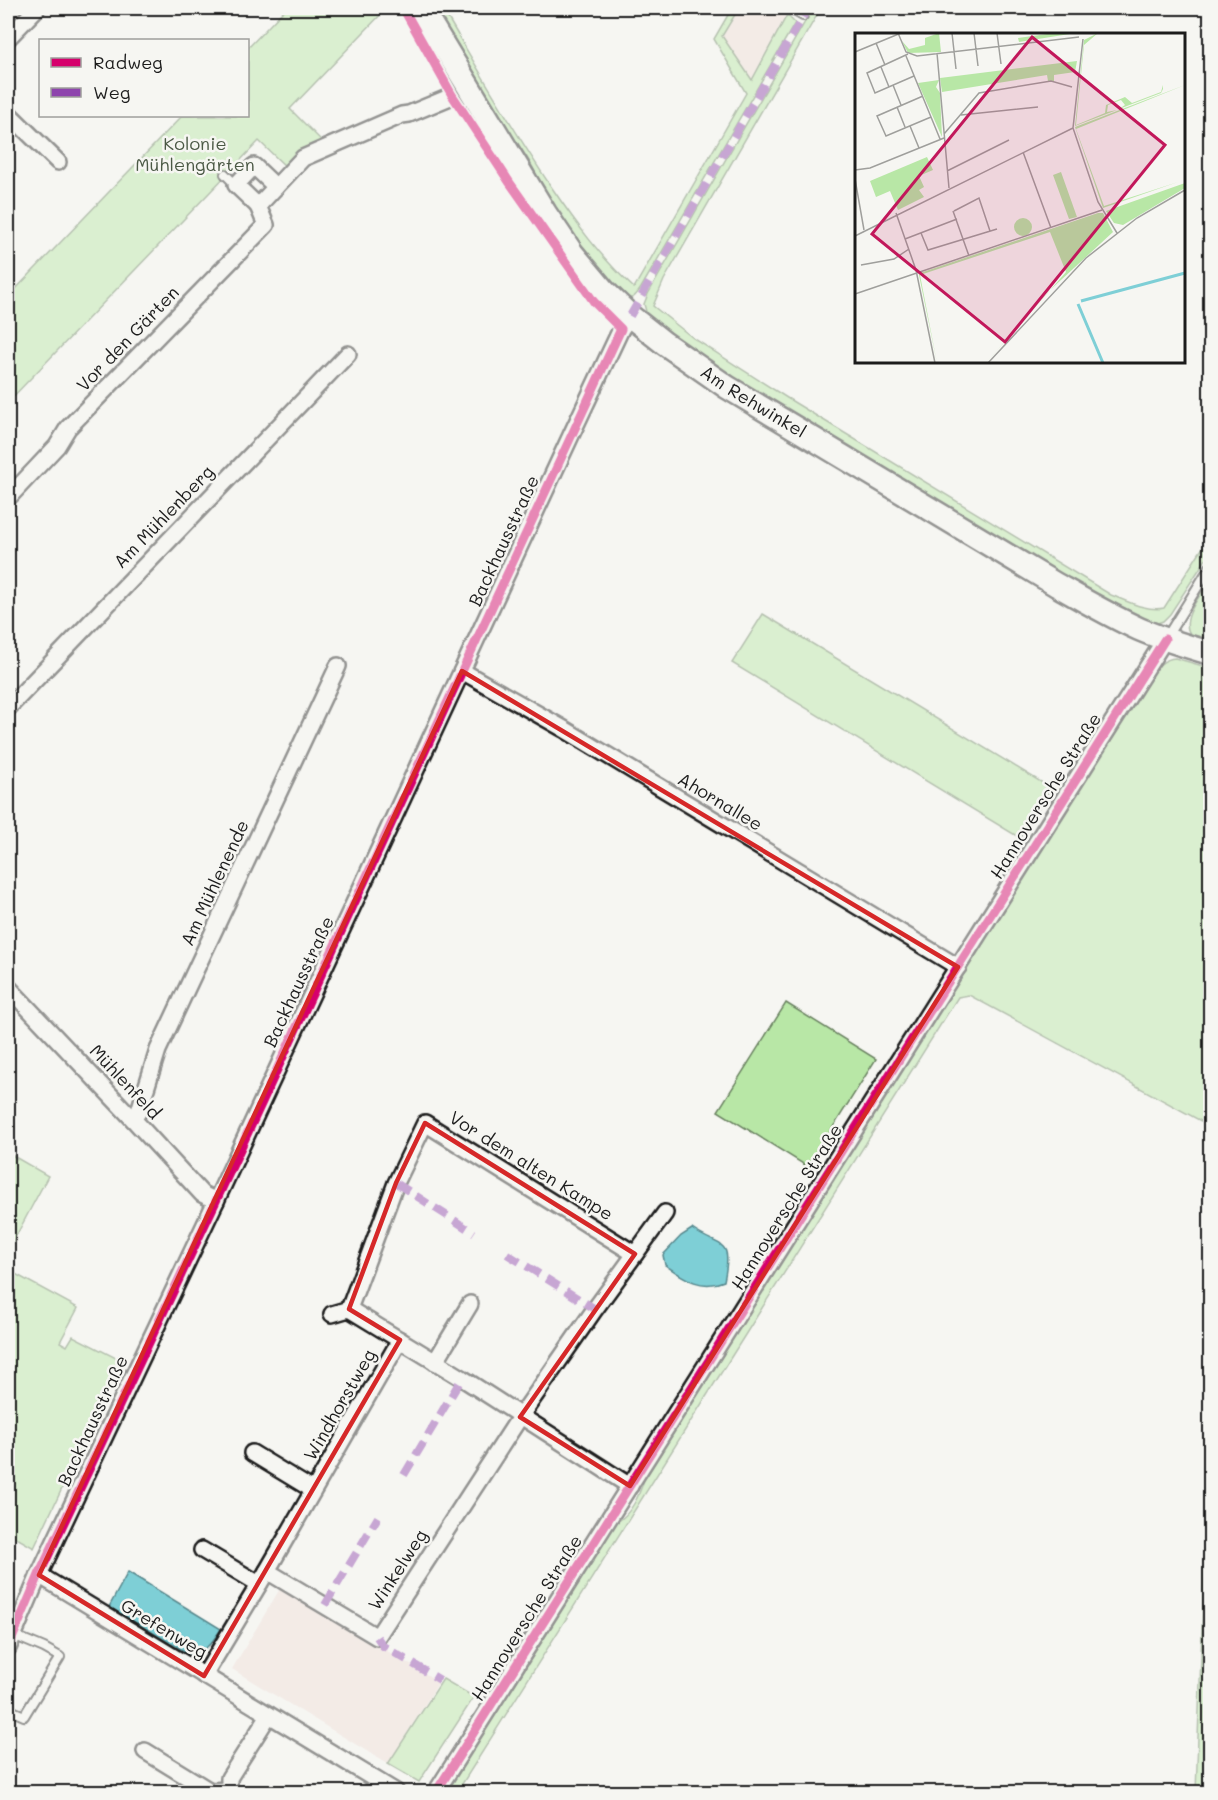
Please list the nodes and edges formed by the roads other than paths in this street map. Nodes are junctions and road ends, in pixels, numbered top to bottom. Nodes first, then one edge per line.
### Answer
1 (37, 8) edge
2 (421, 8) edge
3 (789, 8) edge
4 (803, 16) dead end
5 (8, 38) edge
6 (450, 97) dead end
7 (8, 113) edge
8 (58, 162) dead end
9 (276, 187) junction
10 (258, 206) junction
11 (630, 316) junction
12 (348, 354) dead end
13 (8, 498) edge
14 (1210, 567) edge
15 (1165, 639) junction
16 (1210, 653) edge
17 (338, 666) dead end
18 (462, 671) junction
19 (8, 708) edge
20 (958, 967) junction
21 (8, 987) edge
22 (133, 1119) junction
23 (216, 1201) junction
24 (665, 1213) dead end
25 (635, 1254) junction
26 (470, 1304) dead end
27 (349, 1310) junction
28 (332, 1314) dead end
29 (400, 1340) junction
30 (435, 1362) junction
31 (520, 1417) junction
32 (252, 1453) dead end
33 (630, 1486) junction
34 (313, 1490) junction
35 (201, 1550) dead end
36 (39, 1575) junction
37 (263, 1578) junction
38 (10, 1642) edge
39 (204, 1676) junction
40 (8, 1709) edge
41 (269, 1715) junction
42 (145, 1751) dead end
43 (229, 1791) edge
44 (396, 1792) edge
45 (436, 1792) edge

1 - 5 street
2 - 11 street, Am Rehwinkel
3 - 4 lane
6 - 9 street
7 - 8 street
9 - 10 street
9 - 10 street
10 - 13 street, Vor den Gärten
11 - 15 street, Am Rehwinkel
11 - 18 street, Backhausstraße
12 - 19 street, Am Mühlenberg
14 - 15 lane, Hannoversche Straße
15 - 16 street, Am Rehwinkel
15 - 20 street, Hannoversche Straße
17 - 22 street, Am Mühlenende
18 - 20 street, Ahornallee
18 - 23 street, Backhausstraße
20 - 33 street, Hannoversche Straße
21 - 22 street, Mühlenfeld
22 - 23 street, Mühlenfeld
23 - 36 street, Backhausstraße
24 - 25 street
25 - 27 street, Vor dem alten Kampe
25 - 31 street
26 - 30 street
27 - 28 street
27 - 29 street
29 - 30 street
29 - 34 street, Windhorstweg
30 - 31 street
31 - 33 street
31 - 37 street, Winkelweg
32 - 34 street, Windhorstweg
33 - 45 street, Hannoversche Straße
34 - 37 street, Windhorstweg
35 - 37 street
36 - 38 street, Backhausstraße
36 - 39 street, Grefenweg
37 - 39 street, Windhorstweg
38 - 40 lane
39 - 41 street, Grefenweg
41 - 43 street
41 - 44 street, Grefenweg
42 - 43 street

